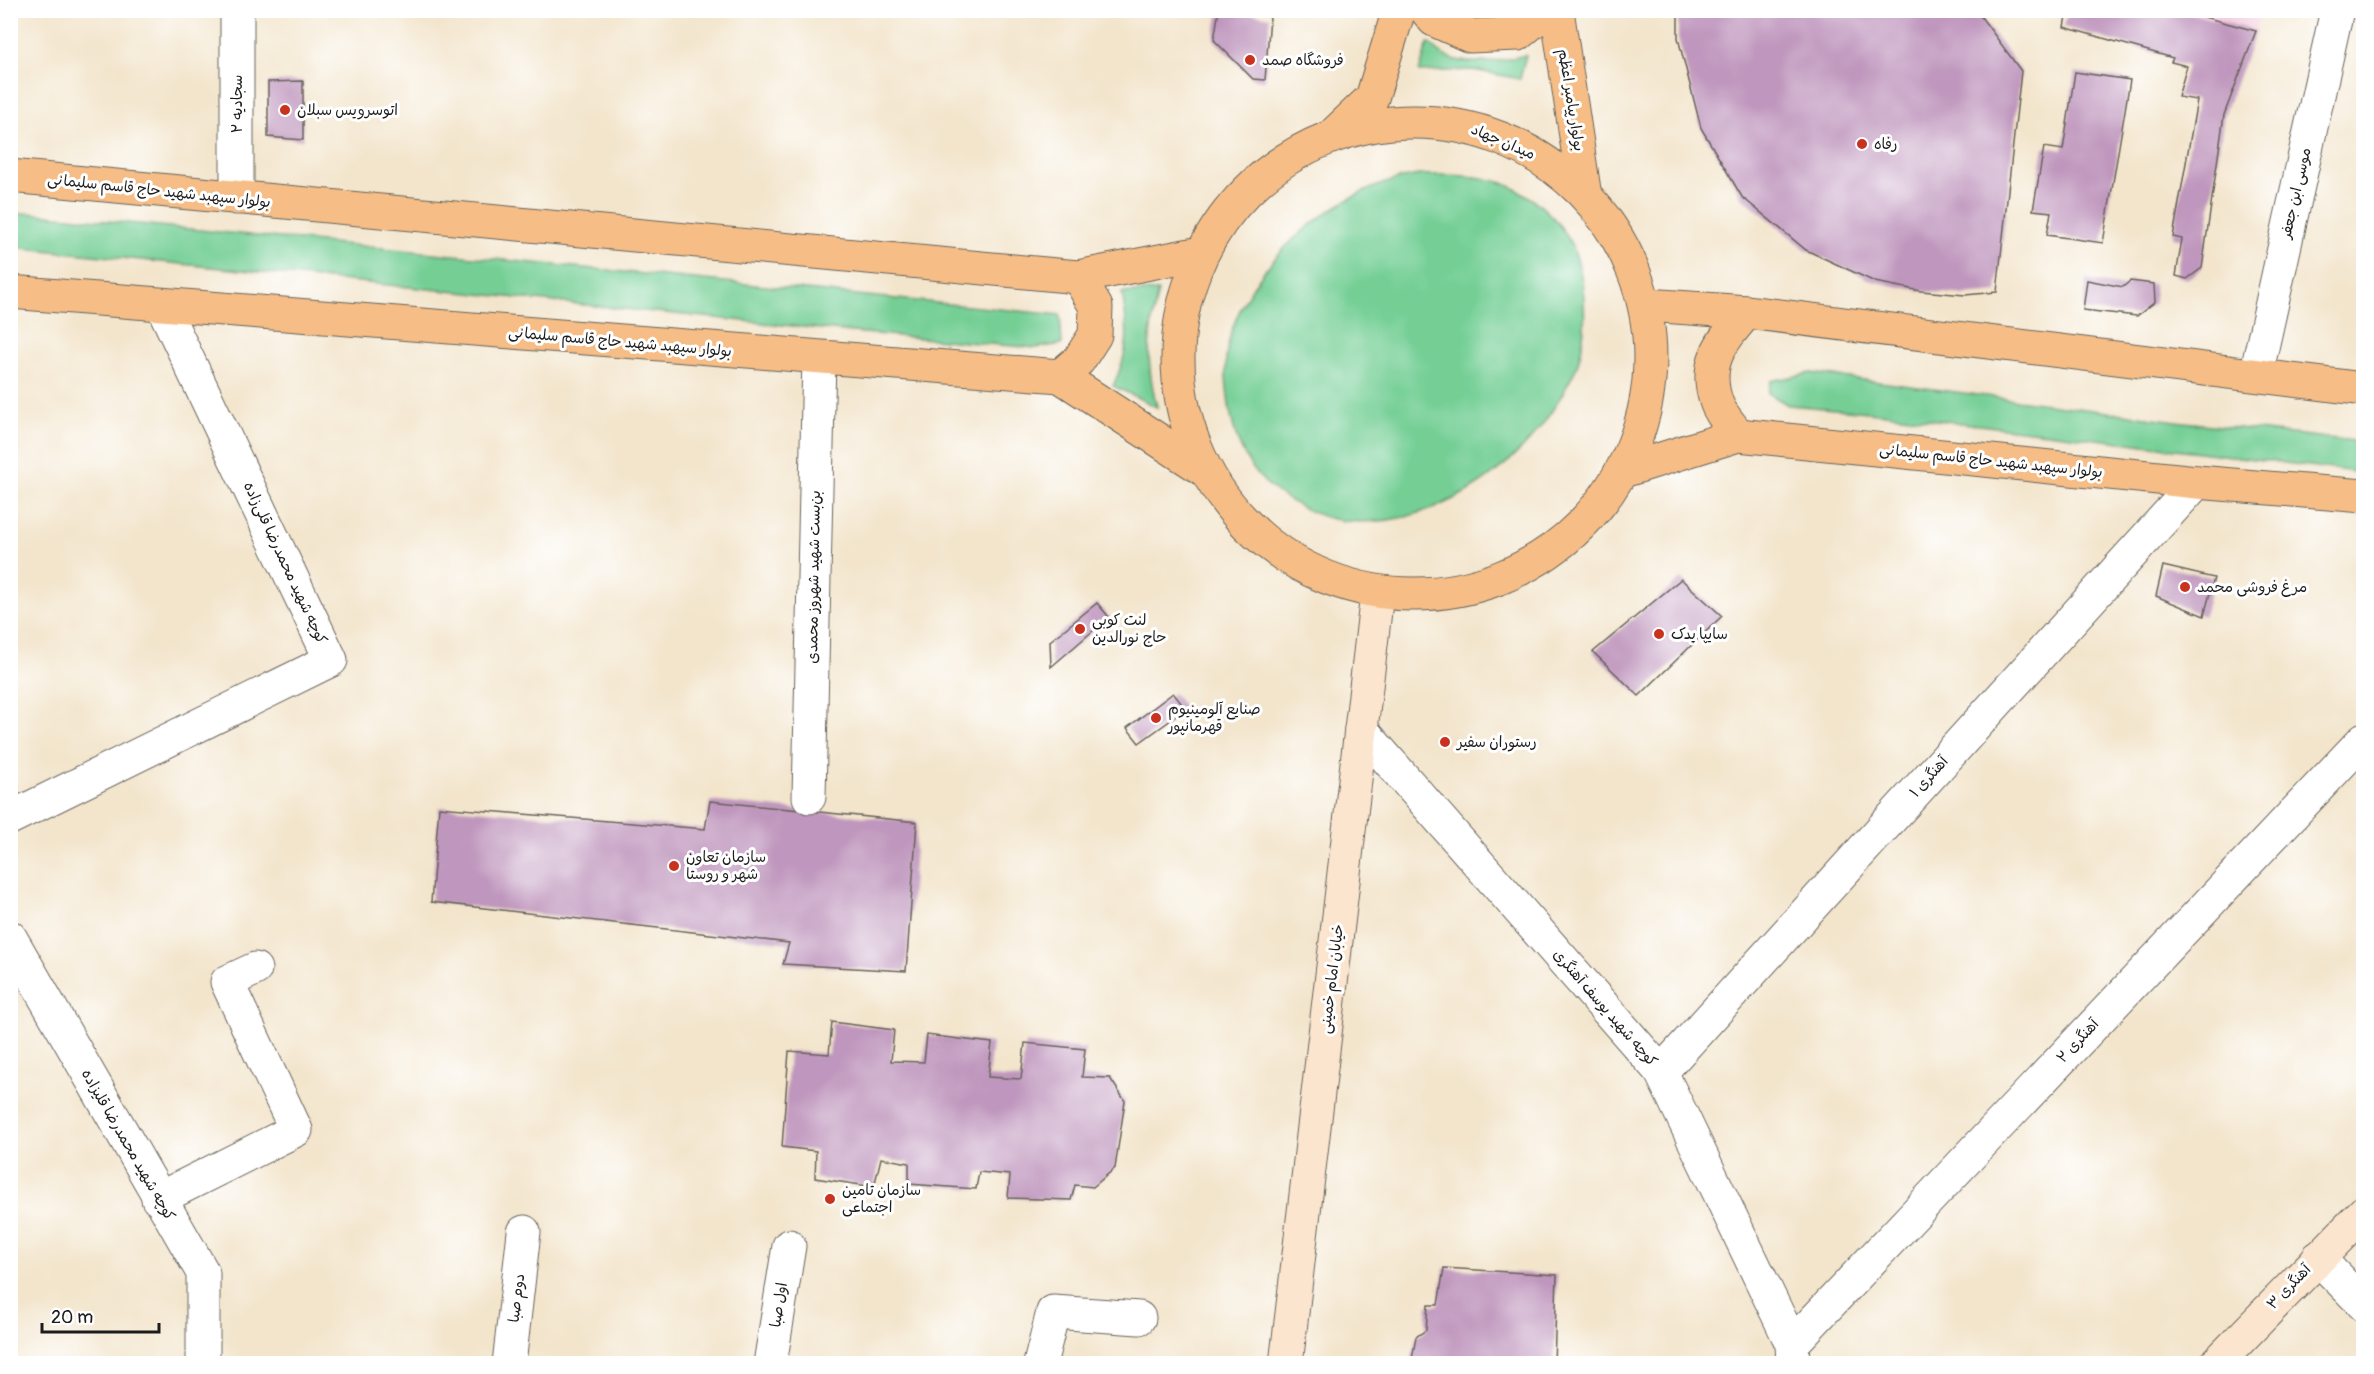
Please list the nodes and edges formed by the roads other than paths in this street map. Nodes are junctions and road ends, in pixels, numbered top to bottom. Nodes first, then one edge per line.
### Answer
1 (237, 10) edge
2 (1399, 10) edge
3 (1426, 10) edge
4 (1547, 10) edge
5 (1557, 10) edge
6 (2337, 10) edge
7 (1334, 135) junction
8 (10, 176) edge
9 (1584, 190) junction
10 (237, 198) junction
11 (1201, 253) junction
12 (1078, 277) junction
13 (10, 291) edge
14 (162, 305) junction
15 (1647, 305) junction
16 (1747, 312) junction
17 (819, 358) junction
18 (2256, 375) junction
19 (1060, 376) junction
20 (2364, 388) edge
21 (1738, 435) junction
22 (1203, 469) junction
23 (1623, 471) junction
24 (2197, 482) junction
25 (2364, 496) edge
26 (1377, 594) junction
27 (1361, 729) junction
28 (2364, 739) edge
29 (809, 797) dead end
30 (10, 818) edge
31 (10, 937) edge
32 (255, 969) dead end
33 (1661, 1072) junction
34 (158, 1199) junction
35 (2364, 1212) edge
36 (524, 1232) dead end
37 (789, 1246) dead end
38 (2318, 1258) junction
39 (2364, 1305) edge
40 (1139, 1318) dead end
41 (1792, 1354) edge
42 (203, 1364) edge
43 (509, 1364) edge
44 (770, 1364) edge
45 (1040, 1364) edge
46 (1286, 1364) edge
47 (2216, 1364) edge

1 - 10 street, سجادیه ۲
2 - 7 main road
3 - 4 main road
5 - 9 main road, بولوار پیامبر اعظم
6 - 18 street, موسی ابن جعفر
7 - 9 main road, میدان جهاد
7 - 11 main road, میدان جهاد
8 - 10 main road, بولوار سپهبد شهید حاج قاسم سلیمانی
9 - 15 main road, میدان جهاد
10 - 12 main road, بولوار سپهبد شهید حاج قاسم سلیمانی
11 - 12 main road, بولوار سپهبد شهید حاج قاسم سلیمانی
11 - 22 main road, میدان جهاد
12 - 19 main road
13 - 14 main road, بولوار سپهبد شهید حاج قاسم سلیمانی
14 - 17 main road, بولوار سپهبد شهید حاج قاسم سلیمانی
14 - 30 street, کوچه شهید محمدرضا قلی‌زاده
15 - 16 main road
15 - 23 main road, میدان جهاد
16 - 18 main road
16 - 21 main road
17 - 19 main road, بولوار سپهبد شهید حاج قاسم سلیمانی
17 - 29 street, بن‌بست شهید شهروز محمدی
18 - 20 main road
19 - 22 main road, بولوار سپهبد شهید حاج قاسم سلیمانی
21 - 23 main road, بولوار سپهبد شهید حاج قاسم سلیمانی
21 - 24 main road, بولوار سپهبد شهید حاج قاسم سلیمانی
22 - 26 main road, میدان جهاد
23 - 26 main road, میدان جهاد
24 - 25 main road, بولوار سپهبد شهید حاج قاسم سلیمانی
24 - 33 street, آهنگری ۱
26 - 27 main road, خیابان امام خمینی
27 - 33 street, کوچه شهید یوسف آهنگری
27 - 46 main road, خیابان امام خمینی
28 - 41 street, آهنگری ۲
31 - 34 street, کوچه شهید محمدرضا قلیزاده
32 - 34 street
33 - 41 street, کوچه شهید یوسف آهنگری
34 - 42 street, کوچه شهید محمدرضا قلیزاده
35 - 38 main road, آهنگری ۳
36 - 43 street, دوم صبا
37 - 44 street, اول صبا
38 - 39 street
38 - 47 main road, آهنگری ۳
40 - 45 street

